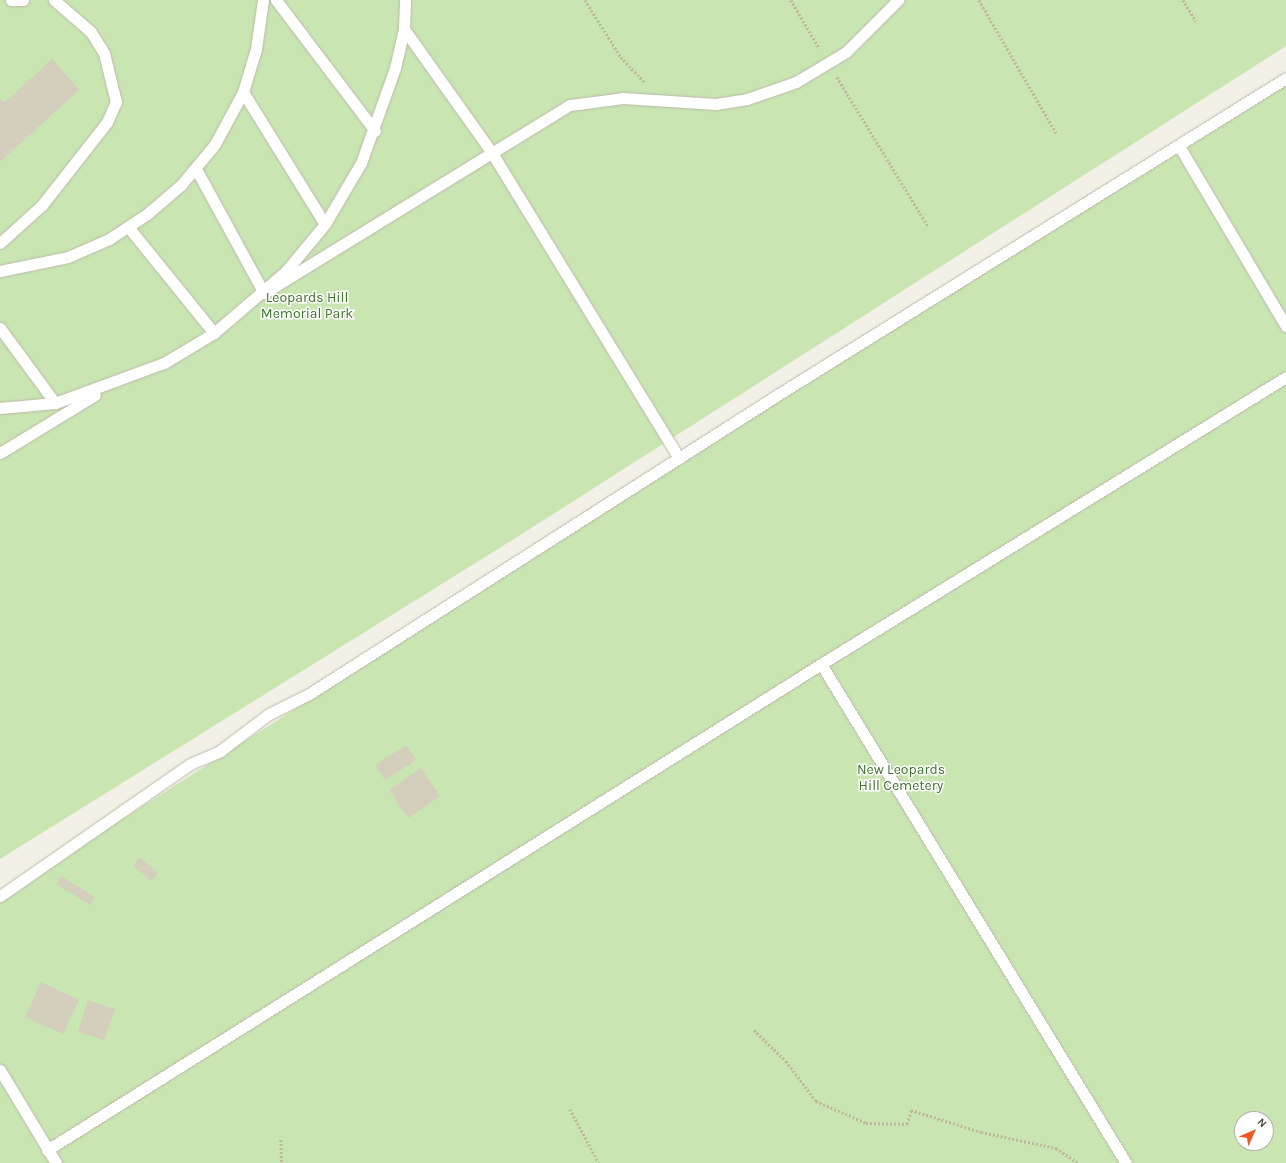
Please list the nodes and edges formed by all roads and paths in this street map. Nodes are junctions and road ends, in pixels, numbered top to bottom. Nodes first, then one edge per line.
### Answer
1 (11, 0) edge
2 (23, 0) edge
3 (54, 0) edge
4 (263, 0) edge
5 (276, 0) edge
6 (405, 0) edge
7 (585, 0) edge
8 (791, 0) edge
9 (898, 0) edge
10 (979, 0) edge
11 (1183, 0) edge
12 (1196, 21) dead end
13 (404, 30) junction
14 (828, 63) junction
15 (1286, 78) edge
16 (243, 92) junction
17 (662, 102) junction
18 (375, 131) junction
19 (1056, 133) dead end
20 (1179, 146) junction
21 (492, 153) junction
22 (196, 169) junction
23 (325, 224) junction
24 (928, 226) dead end
25 (129, 228) junction
26 (0, 243) edge
27 (0, 271) edge
28 (264, 293) junction
29 (1286, 326) edge
30 (0, 328) edge
31 (214, 333) junction
32 (1286, 377) edge
33 (111, 385) junction
34 (55, 403) junction
35 (0, 408) edge
36 (0, 453) edge
37 (679, 458) junction
38 (821, 664) junction
39 (0, 896) edge
40 (754, 1030) dead end
41 (0, 1070) edge
42 (570, 1109) dead end
43 (281, 1140) dead end
44 (47, 1150) junction
45 (56, 1163) edge
46 (282, 1163) edge
47 (599, 1163) edge
48 (1078, 1163) edge
49 (1126, 1163) edge

1 - 2 lane
3 - 26 lane
4 - 16 lane
5 - 18 lane
6 - 13 lane
7 - 17 path
8 - 14 path
9 - 14 lane
10 - 19 path
11 - 12 path
13 - 18 lane
13 - 21 lane
14 - 17 lane
14 - 24 path
15 - 20 lane
16 - 22 lane
16 - 23 lane
17 - 21 lane
18 - 23 lane
20 - 29 lane
20 - 37 lane
21 - 28 lane
21 - 37 lane
22 - 25 lane
22 - 28 lane
23 - 28 lane
25 - 27 lane
25 - 31 lane
28 - 31 lane
30 - 34 lane
31 - 33 lane
32 - 38 lane
33 - 34 lane
33 - 36 lane
34 - 35 lane
37 - 39 lane
38 - 44 lane
38 - 49 lane
40 - 48 path
41 - 44 lane
42 - 47 path
43 - 46 path
44 - 45 lane

